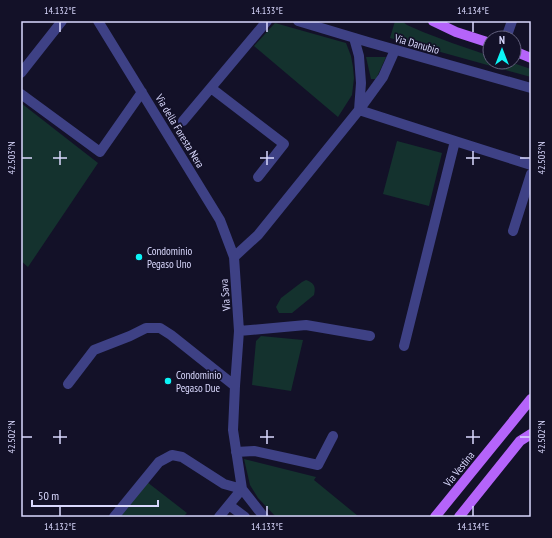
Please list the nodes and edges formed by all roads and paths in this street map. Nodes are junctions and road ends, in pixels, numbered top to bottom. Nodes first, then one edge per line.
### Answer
1 (61, 21) edge
2 (98, 21) edge
3 (267, 21) edge
4 (298, 21) edge
5 (433, 21) edge
6 (354, 38) junction
7 (482, 40) edge
8 (394, 50) junction
9 (21, 73) edge
10 (211, 88) junction
11 (531, 88) edge
12 (142, 92) junction
13 (21, 94) edge
14 (359, 110) junction
15 (183, 121) dead end
16 (455, 140) junction
17 (531, 164) edge
18 (531, 174) edge
19 (258, 177) dead end
20 (513, 231) dead end
21 (234, 257) junction
22 (240, 331) junction
23 (370, 336) dead end
24 (404, 346) dead end
25 (68, 384) dead end
26 (234, 386) junction
27 (531, 399) edge
28 (531, 434) edge
29 (333, 436) dead end
30 (236, 452) junction
31 (242, 489) junction
32 (229, 505) junction
33 (114, 517) edge
34 (219, 517) edge
35 (245, 517) edge
36 (264, 517) edge
37 (435, 517) edge
38 (459, 517) edge

1 - 9 street
2 - 12 street, Via della Foresta Nera
3 - 10 street
4 - 6 street, Via Danubio
5 - 7 main road
6 - 8 street, Via Danubio
6 - 14 street
8 - 11 street, Via Danubio
8 - 14 street
10 - 15 street
10 - 19 street
12 - 13 street
12 - 21 street, Via della Foresta Nera
14 - 16 street
14 - 21 street
16 - 17 street
16 - 24 street
18 - 20 street
21 - 22 street, Via Sava
22 - 23 street
22 - 26 street, Via Sava
25 - 26 street
26 - 30 street, Via Sava
27 - 37 main road, Via Vestina
28 - 38 main road
29 - 30 street
30 - 31 street, Via Sava
31 - 32 street
31 - 33 street
31 - 36 street, Via Sava
32 - 34 street
32 - 35 street

